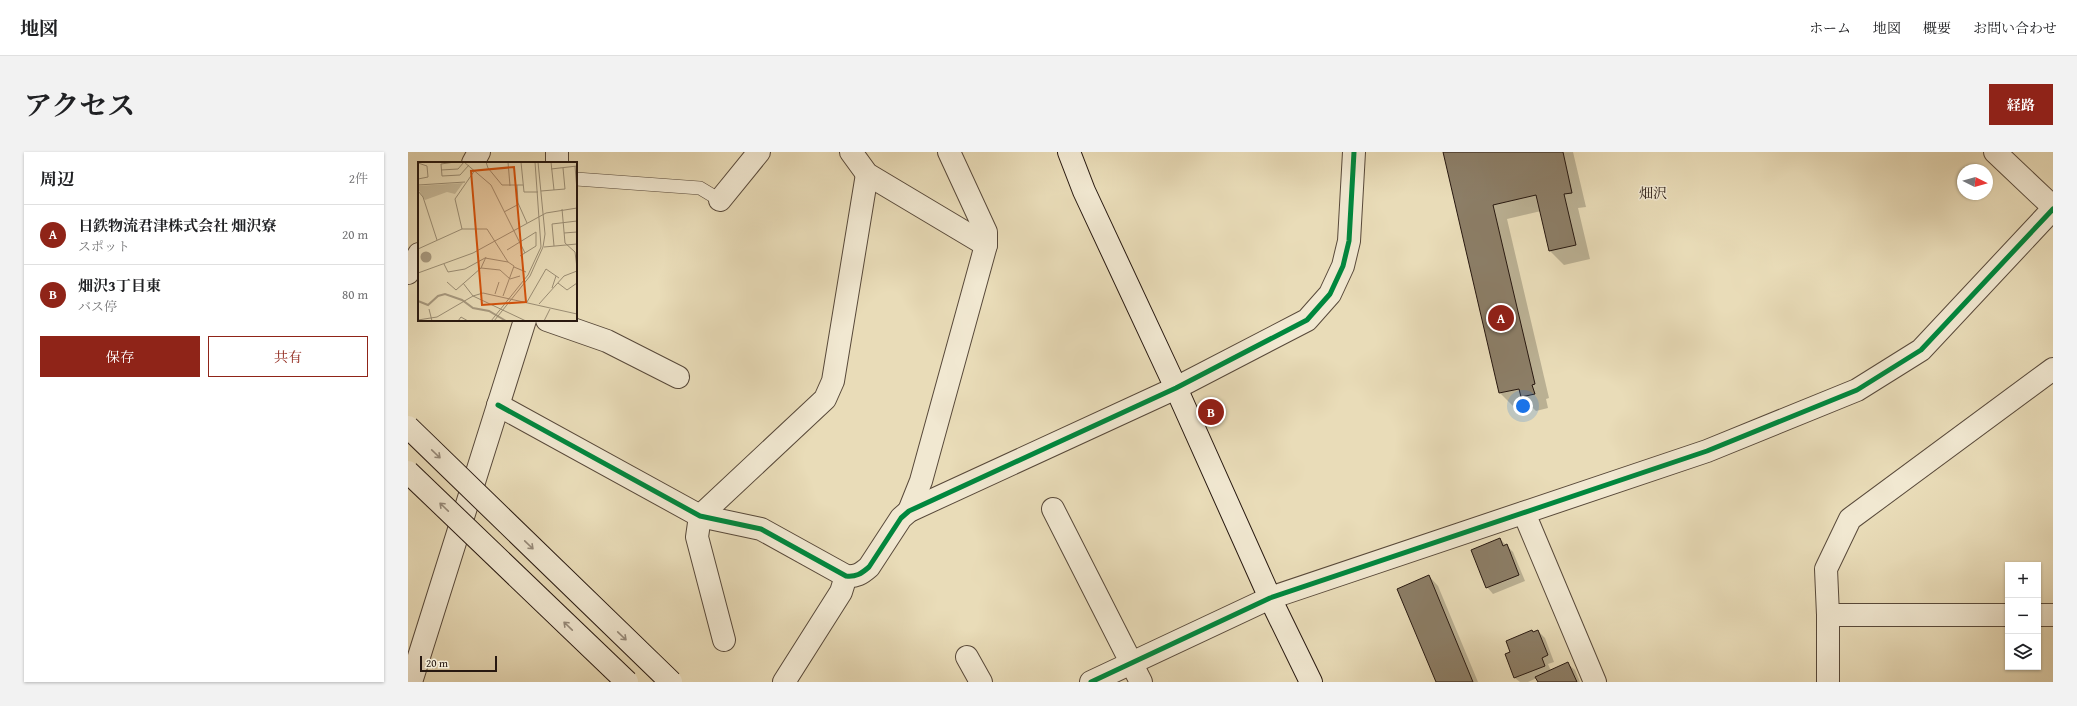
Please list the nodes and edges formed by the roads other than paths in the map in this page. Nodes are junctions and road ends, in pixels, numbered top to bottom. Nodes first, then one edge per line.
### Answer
1 (479, 152) edge
2 (759, 152) edge
3 (851, 152) edge
4 (949, 152) edge
5 (1069, 152) edge
6 (1354, 152) edge
7 (1995, 152) edge
8 (474, 162) edge
9 (867, 174) junction
10 (577, 179) edge
11 (720, 200) joint
12 (2053, 208) edge
13 (986, 244) junction
14 (418, 256) edge
15 (408, 273) edge
16 (525, 321) edge
17 (550, 321) edge
18 (2053, 369) edge
19 (678, 377) dead end
20 (1176, 388) junction
21 (498, 405) junction
22 (408, 427) edge
23 (408, 472) edge
24 (1054, 509) dead end
25 (909, 511) junction
26 (1524, 513) junction
27 (700, 516) junction
28 (846, 576) junction
29 (1270, 598) junction
30 (1828, 615) junction
31 (2005, 615) edge
32 (2041, 615) edge
33 (2053, 615) edge
34 (724, 640) dead end
35 (967, 657) dead end
36 (1136, 673) edge
37 (411, 682) edge
38 (627, 682) edge
39 (671, 682) edge
40 (784, 682) edge
41 (981, 682) edge
42 (1091, 682) edge
43 (1311, 682) edge
44 (1596, 682) edge
45 (1828, 682) edge

1 - 8 street
2 - 11 street
3 - 9 street
4 - 13 street
5 - 20 street
6 - 20 street
7 - 12 street
9 - 13 street
9 - 27 street
10 - 11 lane
12 - 26 street
13 - 25 street
14 - 15 street
16 - 21 street
17 - 19 street
18 - 30 street
20 - 25 street
20 - 29 street
21 - 27 street
21 - 37 street
22 -> 39 street, bridge
38 -> 23 street, bridge
24 - 36 street
25 - 28 street
26 - 29 street
26 - 44 street
27 - 28 street
27 - 34 street
28 - 40 street
29 - 36 street
29 - 43 street
30 - 31 street
30 - 45 street
32 - 33 street
35 - 41 street
36 - 42 street

